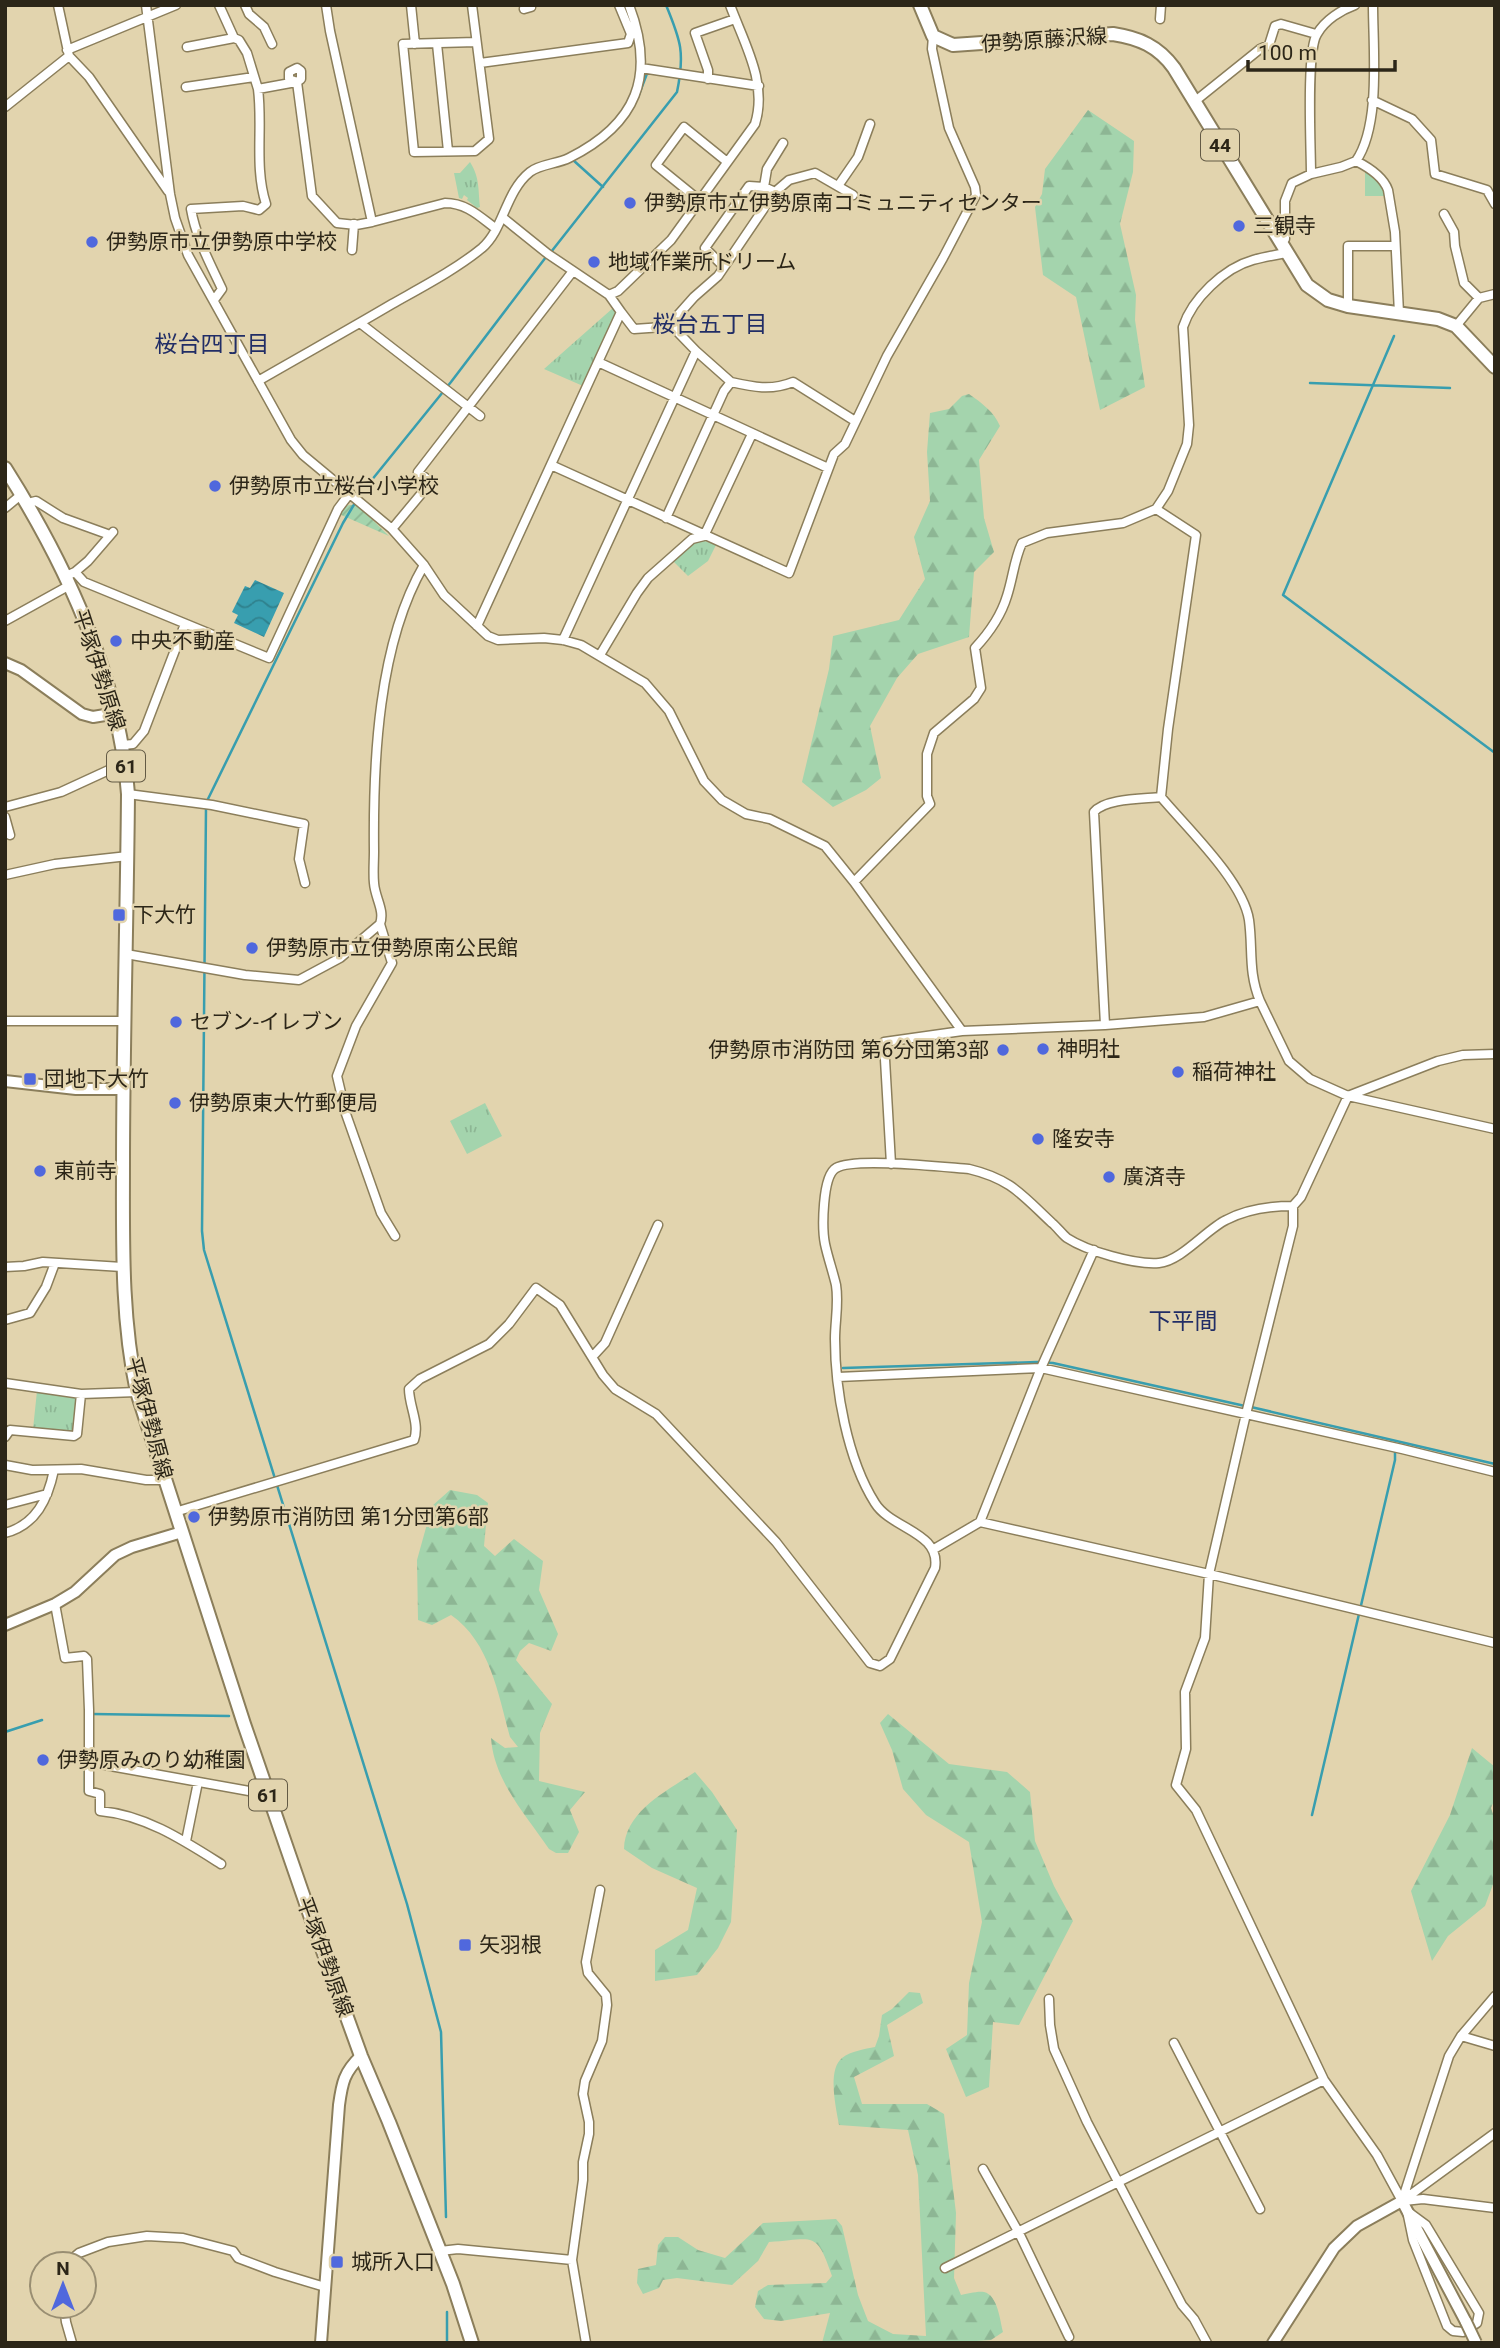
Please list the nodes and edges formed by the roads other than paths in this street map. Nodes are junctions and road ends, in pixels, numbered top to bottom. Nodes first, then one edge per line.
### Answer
1 (58, 5) edge
2 (146, 5) edge
3 (176, 5) edge
4 (219, 5) edge
5 (245, 5) edge
6 (326, 5) edge
7 (411, 5) edge
8 (472, 5) edge
9 (619, 5) edge
10 (629, 5) edge
11 (730, 5) edge
12 (920, 5) edge
13 (1161, 5) edge
14 (1355, 5) edge
15 (1373, 5) edge
16 (148, 16) junction
17 (735, 19) junction
18 (1160, 19) dead end
19 (274, 26) dead end
20 (264, 27) junction
21 (1316, 34) junction
22 (933, 36) junction
23 (234, 38) junction
24 (476, 42) junction
25 (272, 44) dead end
26 (415, 44) junction
27 (437, 44) junction
28 (187, 47) dead end
29 (68, 53) junction
30 (480, 63) junction
31 (641, 68) junction
32 (254, 77) junction
33 (708, 79) junction
34 (197, 85) junction
35 (759, 86) junction
36 (186, 87) dead end
37 (258, 89) junction
38 (198, 95) dead end
39 (1372, 100) junction
40 (1194, 102) junction
41 (5, 107) edge
42 (870, 124) dead end
43 (783, 144) dead end
44 (448, 151) junction
45 (726, 161) junction
46 (1356, 161) junction
47 (1311, 174) junction
48 (838, 186) junction
49 (764, 187) junction
50 (775, 192) junction
51 (170, 194) junction
52 (853, 195) dead end
53 (699, 200) junction
54 (1494, 200) edge
55 (502, 216) junction
56 (1443, 219) dead end
57 (372, 222) junction
58 (354, 224) junction
59 (495, 228) junction
60 (1395, 246) junction
61 (1283, 248) junction
62 (352, 250) dead end
63 (724, 267) junction
64 (573, 271) junction
65 (1495, 293) edge
66 (609, 295) junction
67 (1479, 298) junction
68 (214, 300) junction
69 (1348, 306) junction
70 (621, 312) junction
71 (1399, 313) junction
72 (360, 323) junction
73 (1456, 326) junction
74 (663, 327) dead end
75 (696, 351) junction
76 (598, 362) junction
77 (1495, 367) edge
78 (258, 381) junction
79 (731, 382) junction
80 (675, 398) junction
81 (468, 407) junction
82 (480, 416) dead end
83 (713, 416) junction
84 (855, 421) junction
85 (752, 434) junction
86 (551, 466) junction
87 (5, 468) edge
88 (828, 468) junction
89 (350, 492) junction
90 (25, 499) junction
91 (628, 501) junction
92 (5, 508) edge
93 (1156, 509) junction
94 (666, 518) junction
95 (392, 529) junction
96 (704, 536) junction
97 (424, 565) junction
98 (70, 578) junction
99 (5, 621) edge
100 (186, 624) junction
101 (477, 626) junction
102 (564, 640) junction
103 (600, 655) junction
104 (5, 663) edge
105 (117, 713) junction
106 (123, 745) junction
107 (126, 766) junction
108 (128, 794) junction
109 (1161, 797) junction
110 (5, 807) edge
111 (5, 817) edge
112 (10, 835) dead end
113 (128, 856) junction
114 (5, 874) edge
115 (854, 882) junction
116 (306, 883) dead end
117 (380, 924) junction
118 (126, 954) junction
119 (1259, 1001) junction
120 (5, 1021) edge
121 (123, 1021) junction
122 (1105, 1025) junction
123 (962, 1031) junction
124 (1495, 1054) edge
125 (5, 1081) edge
126 (123, 1089) junction
127 (1348, 1096) junction
128 (1495, 1129) edge
129 (891, 1164) junction
130 (1293, 1206) junction
131 (657, 1225) dead end
132 (395, 1236) dead end
133 (1094, 1250) junction
134 (55, 1263) junction
135 (5, 1267) edge
136 (122, 1267) junction
137 (5, 1320) edge
138 (593, 1356) junction
139 (1041, 1368) junction
140 (838, 1377) junction
141 (5, 1383) edge
142 (137, 1392) junction
143 (82, 1394) junction
144 (1246, 1414) junction
145 (5, 1437) edge
146 (5, 1465) edge
147 (54, 1470) junction
148 (1495, 1472) edge
149 (164, 1480) junction
150 (47, 1494) junction
151 (5, 1505) edge
152 (175, 1512) junction
153 (981, 1522) junction
154 (182, 1532) junction
155 (5, 1534) edge
156 (934, 1549) junction
157 (1209, 1574) junction
158 (55, 1604) junction
159 (5, 1625) edge
160 (1495, 1643) edge
161 (88, 1762) junction
162 (198, 1782) junction
163 (266, 1789) junction
164 (186, 1841) junction
165 (221, 1864) dead end
166 (600, 1890) dead end
167 (1495, 1996) edge
168 (1049, 1999) dead end
169 (1461, 2036) junction
170 (1174, 2043) dead end
171 (1495, 2046) edge
172 (361, 2056) junction
173 (1324, 2080) junction
174 (1222, 2132) junction
175 (1495, 2133) edge
176 (983, 2169) dead end
177 (1119, 2183) junction
178 (1405, 2206) junction
179 (1495, 2207) edge
180 (1260, 2209) dead end
181 (1018, 2233) junction
182 (87, 2250) edge
183 (440, 2250) junction
184 (572, 2260) junction
185 (945, 2268) dead end
186 (325, 2287) junction
187 (66, 2320) edge
188 (1069, 2337) dead end
189 (72, 2343) edge
190 (321, 2343) edge
191 (472, 2343) edge
192 (586, 2343) edge
193 (1207, 2343) edge
194 (1273, 2343) edge
195 (1476, 2343) edge

1 - 29 street
2 - 16 street
3 - 16 street
4 - 23 street
5 - 20 street
6 - 57 street
7 - 26 street
8 - 24 street
9 - 30 street
10 - 31 street
11 - 17 street
12 - 22 main road
13 - 18 street
14 - 21 street
15 - 39 street
16 - 29 street
16 - 51 street
17 - 33 street
17 - 35 street
19 - 20 street
20 - 25 street
21 - 40 street
21 - 47 street
22 - 40 main road, 伊勢原藤沢線 / 44
22 - 84 street
23 - 28 street
23 - 32 street
24 - 27 street
24 - 30 street
26 - 27 street
26 - 44 street
27 - 44 street
29 - 41 street
29 - 51 street
30 - 44 street
31 - 33 street
31 - 55 street
32 - 34 street
32 - 37 street
33 - 35 street
34 - 36 street
34 - 38 street
35 - 45 street
37 - 58 street
37 - 68 street
39 - 46 street
39 - 54 street
40 - 61 main road, 伊勢原藤沢線 / 44
42 - 48 street
43 - 49 street
45 - 53 street
45 - 53 street
46 - 47 street
46 - 60 street
47 - 61 street
48 - 50 street
48 - 52 street
49 - 50 street
49 - 63 street
50 - 63 street
51 - 68 street
53 - 66 street
55 - 59 street
55 - 64 street
56 - 67 street
57 - 58 street
57 - 59 street
58 - 62 street
59 - 72 street
60 - 69 street
60 - 71 street
61 - 69 main road, 伊勢原藤沢線 / 44
61 - 93 street
63 - 75 street
64 - 66 street
64 - 81 street
65 - 67 street
66 - 70 street
67 - 73 street
68 - 78 street
69 - 71 main road, 伊勢原藤沢線 / 44
70 - 74 street
70 - 76 street
71 - 73 main road, 伊勢原藤沢線 / 44
72 - 78 street
72 - 81 street
73 - 77 main road
75 - 79 street
75 - 80 street
76 - 80 street
76 - 86 street
78 - 89 street
79 - 83 street
79 - 84 street
80 - 83 street
80 - 91 street
81 - 82 street
81 - 95 street
83 - 85 street
83 - 94 street
84 - 88 street
85 - 88 street
85 - 96 street
86 - 91 street
86 - 101 street
87 - 90 main road, 平塚伊勢原線 / 61
88 - 96 street
89 - 95 street
89 - 100 street
90 - 92 street
90 - 98 main road, 平塚伊勢原線 / 61
90 - 98 street
91 - 94 street
91 - 102 street
93 - 109 street
93 - 115 street
94 - 96 street
95 - 97 street
96 - 103 street
97 - 101 street
97 - 117 street
98 - 99 street
98 - 100 street
98 - 105 main road, 平塚伊勢原線 / 61
100 - 106 street
101 - 102 street
102 - 103 street
103 - 115 street
104 - 105 street
105 - 106 main road, 平塚伊勢原線 / 61
106 - 107 main road, 平塚伊勢原線 / 61
107 - 108 main road, 平塚伊勢原線 / 61
107 - 110 street
108 - 113 main road, 平塚伊勢原線 / 61
108 - 116 street
109 - 119 street
109 - 122 street
111 - 112 street
113 - 114 street
113 - 118 main road, 平塚伊勢原線 / 61
115 - 123 street
117 - 118 street
117 - 132 street
118 - 121 main road, 平塚伊勢原線 / 61
119 - 122 street
119 - 127 street
120 - 121 street
121 - 126 main road, 平塚伊勢原線 / 61
122 - 123 street
123 - 129 street
124 - 127 street
125 - 126 street
126 - 136 main road, 平塚伊勢原線 / 61
127 - 128 street
127 - 130 street
129 - 133 street
129 - 140 street
130 - 133 street
130 - 144 street
131 - 138 street
133 - 139 street
134 - 135 street
134 - 136 street
134 - 137 street
136 - 142 main road, 平塚伊勢原線 / 61
138 - 152 street
138 - 156 street
139 - 140 street
139 - 144 street
139 - 153 street
140 - 156 street
141 - 143 street
142 - 143 street
142 - 149 main road, 平塚伊勢原線 / 61
143 - 145 street
144 - 148 street
144 - 157 street
146 - 147 street
147 - 149 street
147 - 150 street
149 - 152 main road, 平塚伊勢原線 / 61
150 - 151 street
150 - 155 street
152 - 154 main road, 平塚伊勢原線 / 61
153 - 156 street
153 - 157 street
154 - 158 street
154 - 163 main road, 平塚伊勢原線 / 61
157 - 160 street
157 - 173 street
158 - 159 street
158 - 161 street
161 - 162 street
161 - 164 street
162 - 163 street
162 - 164 street
163 - 172 main road, 平塚伊勢原線 / 61
164 - 165 street
166 - 184 street
167 - 169 street
168 - 177 street
169 - 171 street
169 - 178 street
170 - 174 street
172 - 183 main road, 平塚伊勢原線 / 61
172 - 186 street
173 - 174 street
173 - 178 street
174 - 177 street
174 - 180 street
175 - 178 street
176 - 181 street
177 - 181 street
177 - 193 street
178 - 178 street
178 - 179 street
178 - 194 street
178 - 195 street, bridge
181 - 185 street
181 - 188 street
182 - 186 street
183 - 184 street
183 - 191 main road, 平塚伊勢原線 / 61
184 - 192 street
186 - 190 street
187 - 189 street

